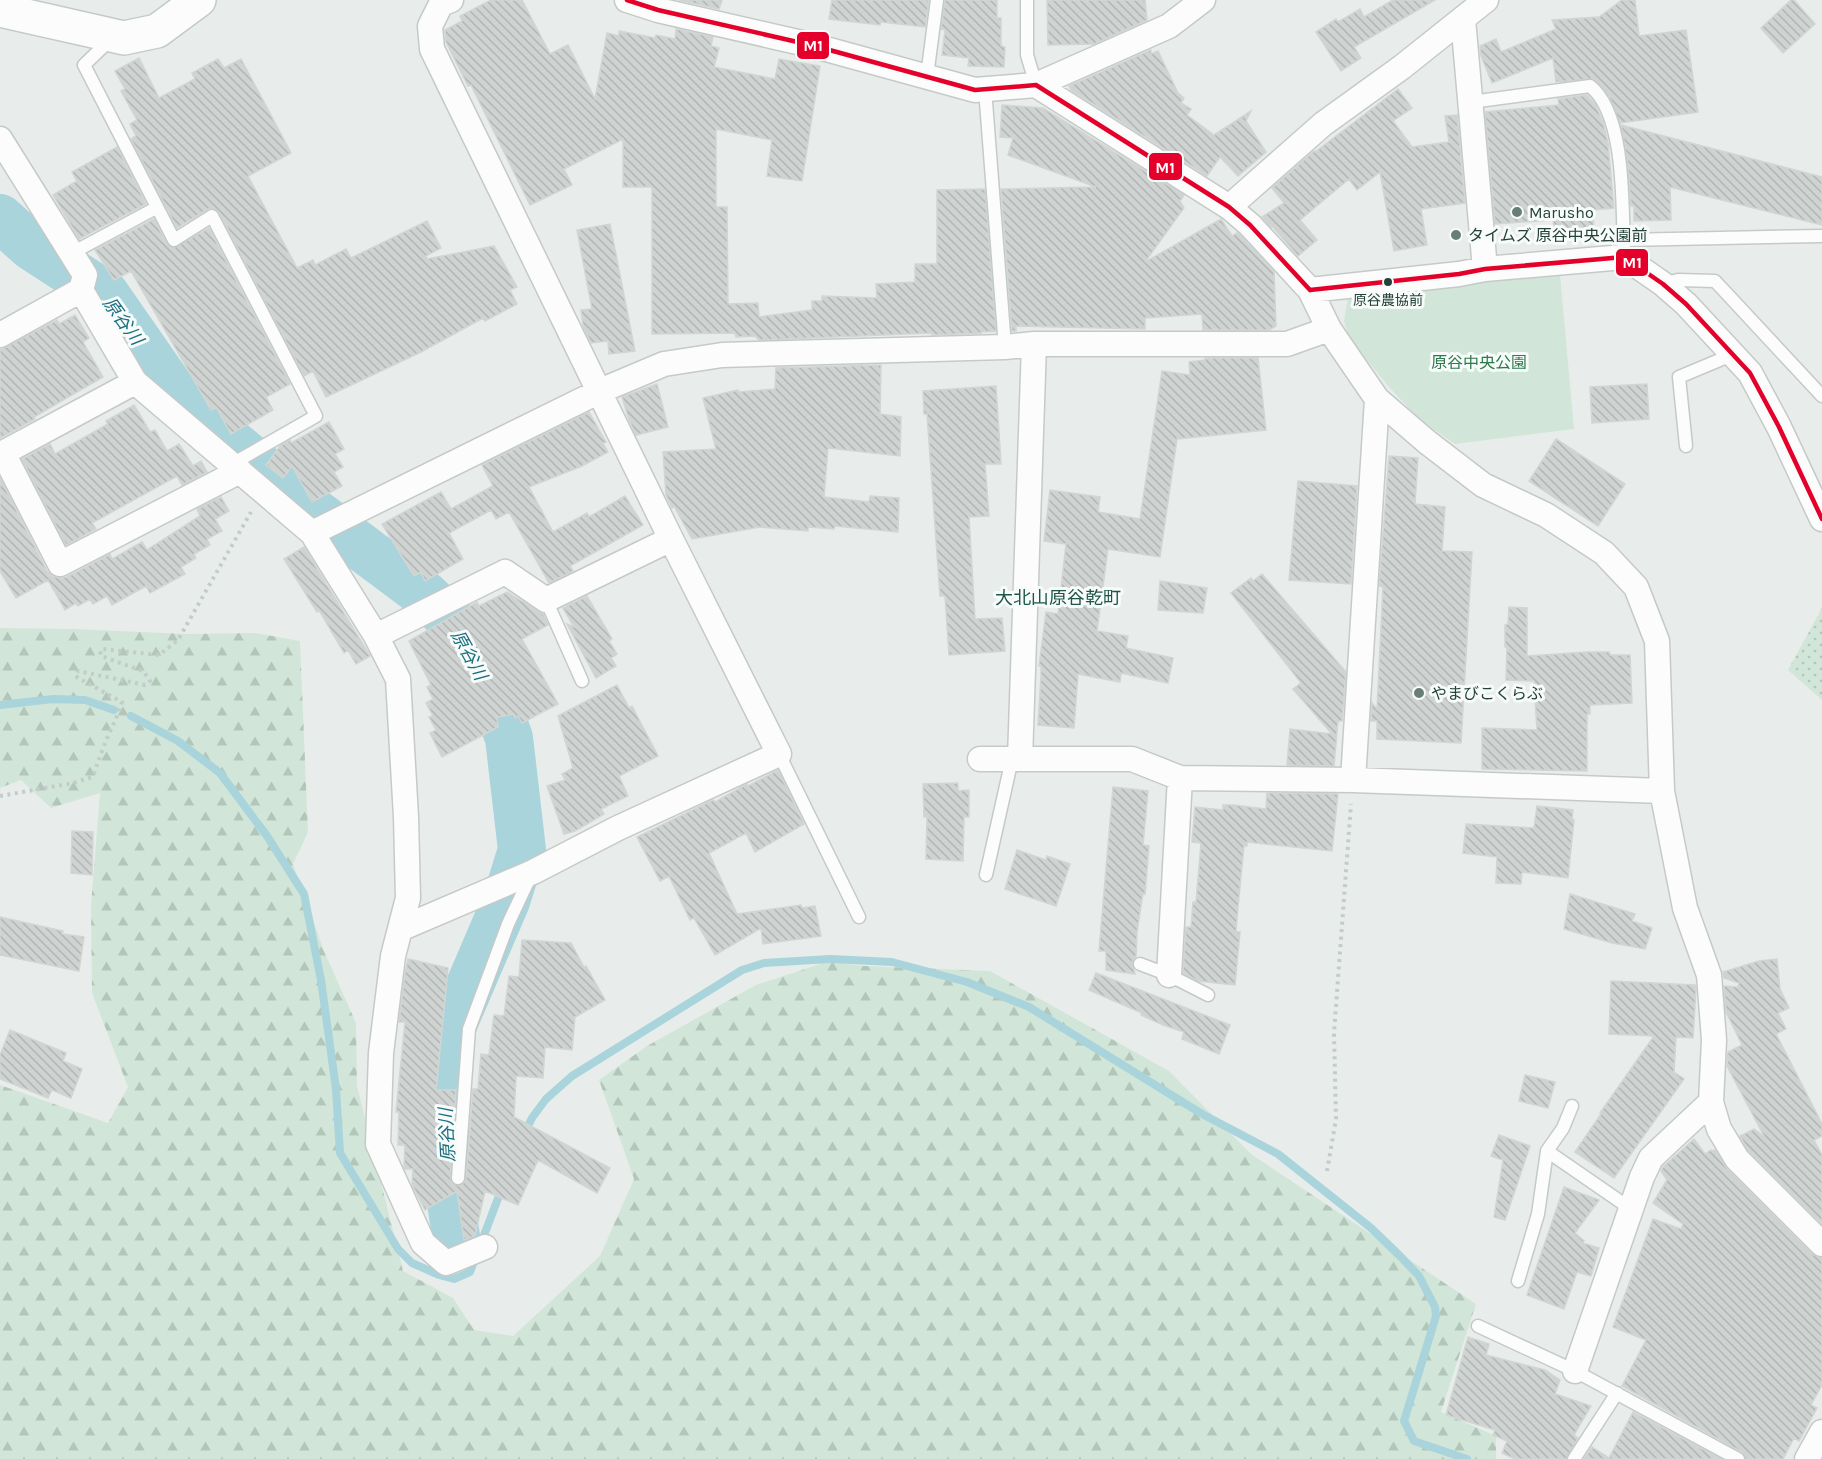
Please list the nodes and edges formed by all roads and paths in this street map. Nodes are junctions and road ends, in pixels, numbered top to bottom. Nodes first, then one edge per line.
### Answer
1 (199, 0) edge
2 (450, 0) edge
3 (627, 0) edge
4 (937, 0) edge
5 (1027, 0) edge
6 (1203, 0) edge
7 (1486, 0) edge
8 (0, 10) edge
9 (1463, 19) junction
10 (114, 36) junction
11 (927, 76) junction
12 (1036, 85) junction
13 (985, 89) junction
14 (1471, 102) junction
15 (0, 139) edge
16 (1229, 207) junction
17 (156, 208) junction
18 (1821, 236) edge
19 (1624, 249) junction
20 (70, 254) junction
21 (1485, 269) junction
22 (1663, 284) junction
23 (81, 290) junction
24 (1310, 290) junction
25 (1329, 329) junction
26 (0, 335) edge
27 (1034, 344) junction
28 (1005, 347) junction
29 (1734, 354) junction
30 (135, 382) junction
31 (600, 391) junction
32 (1822, 396) edge
33 (1377, 399) junction
34 (1686, 446) dead end
35 (1, 451) edge
36 (236, 468) junction
37 (263, 490) junction
38 (1822, 519) edge
39 (312, 533) junction
40 (671, 540) junction
41 (546, 600) junction
42 (376, 636) junction
43 (582, 681) dead end
44 (779, 754) junction
45 (980, 759) dead end
46 (1016, 759) junction
47 (1180, 778) junction
48 (1353, 780) junction
49 (1662, 791) junction
50 (0, 796) edge
51 (533, 872) junction
52 (986, 875) dead end
53 (859, 917) dead end
54 (400, 929) junction
55 (1140, 964) dead end
56 (1169, 975) junction
57 (1208, 995) dead end
58 (1711, 1102) junction
59 (1572, 1106) dead end
60 (1547, 1151) junction
61 (1327, 1171) dead end
62 (458, 1178) dead end
63 (1631, 1209) junction
64 (1822, 1244) edge
65 (485, 1247) dead end
66 (1518, 1281) dead end
67 (1478, 1326) dead end
68 (1575, 1371) junction
69 (1617, 1394) junction
70 (1822, 1432) edge
71 (1574, 1459) edge
72 (1738, 1459) edge
73 (1807, 1459) edge

1 - 10 street
2 - 31 street
3 - 11 street
4 - 11 lane
5 - 12 lane
6 - 12 street
7 - 9 street
8 - 10 street
9 - 14 street
9 - 16 street
10 - 17 lane
11 - 13 street
12 - 13 street
12 - 16 street
13 - 28 lane
14 - 19 lane
14 - 21 street
15 - 20 street
16 - 24 street
17 - 20 lane
17 - 36 lane
18 - 19 lane
19 - 21 street
19 - 22 street
20 - 23 street
21 - 24 street
22 - 29 street
22 - 32 lane
23 - 26 street
23 - 30 street
24 - 25 street
25 - 27 street
25 - 33 street
27 - 28 street
27 - 46 street
28 - 31 street
29 - 34 lane
29 - 38 street
30 - 35 street
30 - 36 street
31 - 39 street
31 - 40 street
33 - 48 street
33 - 49 street
35 - 36 street
36 - 37 street
37 - 39 street
37 - 50 path
39 - 42 street
40 - 41 street
40 - 44 street
41 - 42 street
41 - 43 lane
42 - 54 street
44 - 51 street
44 - 53 lane
45 - 46 street
46 - 47 street
46 - 52 lane
47 - 48 street
47 - 56 street
48 - 49 street
48 - 61 path
49 - 58 street
51 - 54 street
51 - 62 lane
54 - 65 street
55 - 56 lane
56 - 57 lane
58 - 63 street
58 - 64 street
59 - 60 lane
60 - 63 lane
60 - 66 lane
63 - 68 street
67 - 68 lane
68 - 69 lane
69 - 71 lane
69 - 72 lane
70 - 73 street

